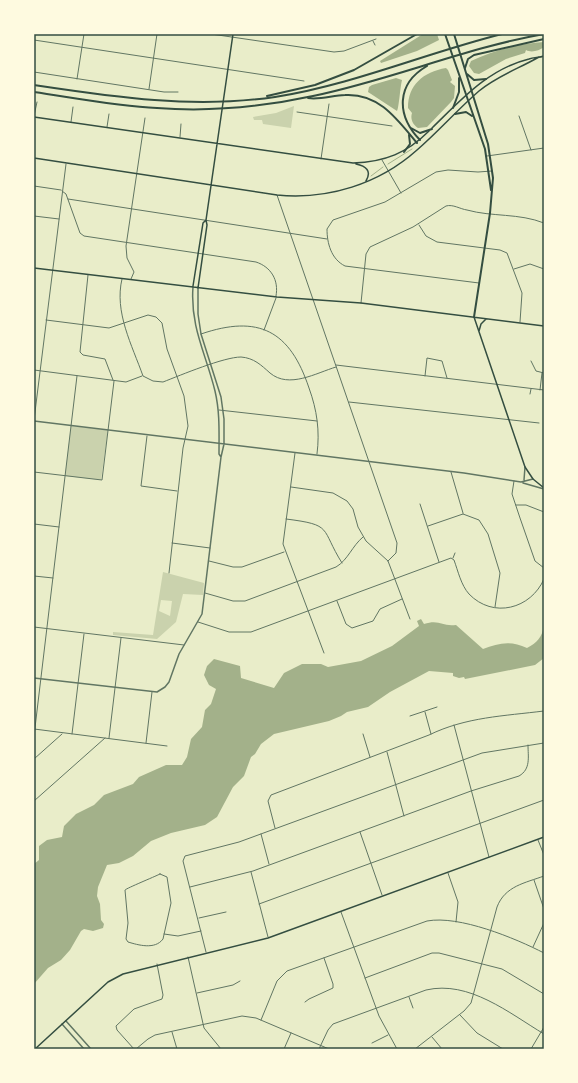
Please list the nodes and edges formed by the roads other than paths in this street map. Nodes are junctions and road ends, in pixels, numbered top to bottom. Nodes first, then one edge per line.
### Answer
1 (84, 34) edge
2 (157, 34) edge
3 (211, 34) edge
4 (233, 34) edge
5 (417, 34) edge
6 (445, 34) edge
7 (454, 34) edge
8 (502, 34) edge
9 (544, 34) edge
10 (233, 37) junction
11 (376, 39) dead end
12 (544, 39) edge
13 (34, 40) edge
14 (373, 40) junction
15 (375, 45) dead end
16 (82, 47) junction
17 (544, 56) edge
18 (154, 58) junction
19 (539, 58) junction
20 (436, 62) junction
21 (465, 68) junction
22 (228, 69) junction
23 (34, 72) edge
24 (466, 73) junction
25 (459, 75) junction
26 (77, 78) junction
27 (486, 79) junction
28 (304, 81) dead end
29 (34, 85) edge
30 (149, 89) junction
31 (471, 91) junction
32 (34, 92) edge
33 (178, 92) dead end
34 (466, 96) junction
35 (473, 97) junction
36 (256, 98) junction
37 (305, 98) junction
38 (468, 101) junction
39 (36, 102) dead end
40 (329, 104) dead end
41 (74, 107) dead end
42 (453, 108) junction
43 (297, 112) dead end
44 (109, 114) dead end
45 (455, 114) junction
46 (34, 116) edge
47 (328, 116) junction
48 (519, 116) dead end
49 (473, 117) junction
50 (145, 118) dead end
51 (71, 122) junction
52 (181, 124) dead end
53 (408, 124) junction
54 (392, 126) dead end
55 (107, 127) junction
56 (432, 129) junction
57 (407, 132) junction
58 (143, 133) junction
59 (179, 138) junction
60 (420, 140) junction
61 (417, 142) junction
62 (217, 144) junction
63 (424, 144) junction
64 (421, 147) junction
65 (544, 148) edge
66 (531, 150) junction
67 (404, 152) junction
68 (490, 155) junction
69 (486, 156) junction
70 (34, 158) edge
71 (321, 159) junction
72 (382, 160) junction
73 (66, 163) junction
74 (353, 163) junction
75 (388, 171) junction
76 (489, 171) junction
77 (492, 171) junction
78 (137, 174) junction
79 (365, 182) junction
80 (211, 185) junction
81 (34, 186) edge
82 (62, 190) junction
83 (492, 193) junction
84 (401, 194) junction
85 (277, 195) junction
86 (68, 199) junction
87 (131, 209) junction
88 (490, 213) junction
89 (34, 216) edge
90 (58, 218) junction
91 (206, 220) junction
92 (418, 224) junction
93 (544, 224) edge
94 (290, 233) junction
95 (328, 239) junction
96 (126, 243) junction
97 (485, 248) junction
98 (198, 253) junction
99 (203, 254) junction
100 (34, 268) edge
101 (364, 269) junction
102 (514, 269) junction
103 (544, 269) edge
104 (52, 270) junction
105 (88, 274) junction
106 (122, 278) junction
107 (131, 279) junction
108 (479, 283) junction
109 (193, 287) junction
110 (198, 288) junction
111 (276, 297) junction
112 (313, 298) junction
113 (361, 303) junction
114 (474, 317) junction
115 (486, 318) junction
116 (46, 320) junction
117 (520, 322) junction
118 (124, 323) junction
119 (82, 325) junction
120 (544, 326) edge
121 (264, 330) junction
122 (479, 333) junction
123 (201, 334) junction
124 (197, 335) junction
125 (531, 362) dead end
126 (212, 365) junction
127 (207, 366) junction
128 (336, 366) junction
129 (34, 370) edge
130 (40, 371) junction
131 (543, 373) edge
132 (78, 376) junction
133 (143, 376) junction
134 (425, 376) junction
135 (177, 377) junction
136 (306, 377) junction
137 (447, 379) junction
138 (114, 380) junction
139 (496, 385) junction
140 (531, 389) junction
141 (540, 390) junction
142 (544, 390) edge
143 (530, 394) dead end
144 (348, 402) junction
145 (223, 409) junction
146 (218, 410) junction
147 (509, 420) junction
148 (34, 421) edge
149 (318, 421) junction
150 (539, 423) dead end
151 (71, 426) junction
152 (108, 430) junction
153 (147, 435) junction
154 (185, 440) junction
155 (219, 444) junction
156 (224, 444) junction
157 (295, 453) junction
158 (317, 455) junction
159 (220, 457) junction
160 (369, 462) junction
161 (525, 467) junction
162 (34, 472) edge
163 (451, 472) junction
164 (65, 476) junction
165 (533, 479) junction
166 (514, 480) junction
167 (522, 482) junction
168 (290, 487) junction
169 (544, 488) edge
170 (177, 491) junction
171 (420, 504) dead end
172 (515, 506) junction
173 (544, 512) edge
174 (463, 514) junction
175 (286, 519) junction
176 (34, 524) edge
177 (59, 527) junction
178 (427, 527) junction
179 (363, 538) junction
180 (171, 543) junction
181 (210, 548) junction
182 (285, 552) junction
183 (455, 553) dead end
184 (453, 558) junction
185 (208, 560) junction
186 (388, 562) junction
187 (342, 563) junction
188 (439, 563) junction
189 (544, 568) edge
190 (169, 573) dead end
191 (34, 576) edge
192 (53, 578) junction
193 (396, 579) junction
194 (544, 579) edge
195 (297, 582) junction
196 (204, 593) junction
197 (403, 599) junction
198 (337, 601) junction
199 (495, 606) junction
200 (308, 612) junction
201 (410, 619) dead end
202 (198, 622) junction
203 (34, 627) edge
204 (47, 628) junction
205 (84, 633) junction
206 (121, 638) junction
207 (184, 645) junction
208 (324, 653) dead end
209 (34, 678) edge
210 (41, 679) junction
211 (78, 684) junction
212 (115, 688) junction
213 (152, 692) junction
214 (438, 707) dead end
215 (544, 710) edge
216 (425, 712) junction
217 (410, 716) dead end
218 (454, 724) junction
219 (34, 729) edge
220 (62, 733) junction
221 (72, 734) junction
222 (363, 734) dead end
223 (431, 734) junction
224 (34, 736) edge
225 (105, 738) junction
226 (109, 738) junction
227 (146, 743) junction
228 (544, 743) edge
229 (528, 745) junction
230 (167, 746) dead end
231 (387, 751) junction
232 (370, 758) junction
233 (34, 759) edge
234 (463, 760) junction
235 (396, 784) junction
236 (471, 791) junction
237 (544, 800) edge
238 (34, 801) edge
239 (404, 816) junction
240 (480, 823) junction
241 (275, 828) junction
242 (360, 832) junction
243 (261, 834) junction
244 (544, 837) edge
245 (538, 839) junction
246 (544, 855) edge
247 (489, 857) junction
248 (370, 863) junction
249 (270, 865) junction
250 (250, 872) junction
251 (447, 872) junction
252 (544, 876) edge
253 (534, 880) junction
254 (189, 888) junction
255 (382, 896) junction
256 (259, 904) junction
257 (544, 909) edge
258 (341, 911) junction
259 (226, 912) dead end
260 (199, 918) junction
261 (456, 922) junction
262 (544, 923) edge
263 (202, 930) junction
264 (491, 931) junction
265 (164, 934) junction
266 (268, 938) junction
267 (354, 947) junction
268 (533, 947) junction
269 (206, 952) junction
270 (544, 953) edge
271 (188, 957) junction
272 (324, 958) junction
273 (482, 963) junction
274 (157, 964) junction
275 (365, 978) junction
276 (240, 981) dead end
277 (196, 993) junction
278 (474, 994) junction
279 (544, 994) edge
280 (408, 996) junction
281 (305, 1002) dead end
282 (376, 1008) junction
283 (413, 1008) dead end
284 (459, 1015) junction
285 (261, 1020) junction
286 (66, 1021) junction
287 (62, 1024) junction
288 (203, 1024) junction
289 (544, 1027) edge
290 (172, 1031) junction
291 (541, 1032) junction
292 (291, 1033) junction
293 (388, 1034) junction
294 (544, 1034) edge
295 (432, 1036) junction
296 (372, 1043) dead end
297 (321, 1045) junction
298 (90, 1048) edge
299 (35, 1049) edge
300 (84, 1049) edge
301 (135, 1049) edge
302 (177, 1049) edge
303 (220, 1049) edge
304 (284, 1049) edge
305 (319, 1049) edge
306 (329, 1049) edge
307 (397, 1049) edge
308 (415, 1049) edge
309 (442, 1049) edge
310 (503, 1049) edge
311 (531, 1049) edge

1 - 16 street
2 - 18 street
3 - 10 street
4 - 10 main road
5 - 36 main road
6 - 25 main road
7 - 21 main road
8 - 36 main road
9 - 20 main road
10 - 14 street
10 - 22 main road
11 - 14 street
12 - 21 main road
13 - 16 street
14 - 15 street
16 - 18 street
16 - 26 street
17 - 19 main road
18 - 22 street
18 - 30 street
19 - 27 main road
19 - 35 main road
20 - 37 main road
20 - 53 main road
21 - 24 main road
22 - 28 street
22 - 62 main road
23 - 26 street
24 - 27 main road
24 - 31 main road
25 - 34 main road
25 - 42 main road
26 - 30 street
27 - 31 main road
29 - 36 main road
30 - 33 street
31 - 34 main road
31 - 35 main road
32 - 37 main road
34 - 38 main road
34 - 42 main road
35 - 38 main road
35 - 68 main road
37 - 57 main road
38 - 45 main road
38 - 49 main road
39 - 46 street
40 - 47 street
41 - 51 street
42 - 56 main road
43 - 47 street
44 - 55 street
45 - 49 main road
45 - 63 main road
46 - 51 main road
47 - 54 street
47 - 71 street
48 - 66 street
49 - 69 main road
50 - 58 street
51 - 55 main road
52 - 59 street
53 - 56 main road
53 - 60 main road
55 - 58 main road
56 - 60 main road
57 - 61 main road
57 - 67 main road
58 - 59 main road
58 - 78 street
59 - 62 main road
60 - 61 main road
60 - 63 main road
61 - 64 main road
61 - 67 main road
62 - 71 main road
62 - 80 main road
63 - 64 main road
64 - 75 main road
65 - 66 street
66 - 68 street
67 - 72 main road
68 - 69 street
68 - 77 main road
69 - 76 main road
70 - 73 main road
71 - 74 main road
72 - 74 main road
72 - 75 street
73 - 78 main road
73 - 82 street
74 - 79 main road
75 - 79 main road
75 - 84 street
76 - 77 street
76 - 83 main road
76 - 84 street
77 - 83 main road
78 - 80 main road
78 - 87 street
79 - 85 main road
80 - 85 main road
80 - 91 main road
81 - 82 street
82 - 86 street
82 - 90 street
83 - 88 main road
84 - 95 street
85 - 94 street
86 - 87 street
86 - 96 street
87 - 91 street
87 - 96 street
88 - 92 street
88 - 93 street
88 - 97 main road
89 - 90 street
90 - 104 street
91 - 94 street
91 - 98 main road
91 - 99 main road
92 - 97 street
92 - 101 street
94 - 95 street
94 - 112 street
95 - 101 street
96 - 98 street
96 - 107 street
97 - 102 street
97 - 108 main road
98 - 99 street
98 - 109 main road
99 - 110 main road
99 - 111 street
100 - 104 main road
101 - 108 street
101 - 113 street
102 - 103 street
102 - 117 street
104 - 105 main road
104 - 116 street
105 - 106 main road
105 - 119 street
106 - 107 main road
106 - 118 street
107 - 109 main road
108 - 114 main road
109 - 110 main road
109 - 124 street
110 - 111 main road
110 - 123 street
111 - 112 main road
111 - 121 street
112 - 113 main road
112 - 128 street
113 - 114 main road
114 - 115 main road
114 - 122 main road
115 - 117 main road
115 - 122 main road
116 - 119 street
116 - 130 street
117 - 120 main road
118 - 119 street
118 - 133 street
118 - 135 street
119 - 138 street
121 - 123 street
121 - 136 street
122 - 139 main road
123 - 124 street
123 - 126 street
124 - 127 street
125 - 131 street
126 - 127 street
126 - 136 street
126 - 145 street
127 - 135 street
127 - 146 street
128 - 134 street
128 - 136 street
128 - 144 street
129 - 130 street
130 - 132 street
130 - 148 street
131 - 141 street
132 - 138 street
132 - 151 street
133 - 135 street
133 - 138 street
134 - 137 street
134 - 137 street
135 - 154 street
136 - 149 street
137 - 139 street
138 - 152 street
139 - 140 street
139 - 147 main road
140 - 141 street
140 - 143 street
141 - 142 street
144 - 147 street
144 - 160 street
145 - 146 street
145 - 149 street
145 - 156 street
146 - 155 street
147 - 150 street
147 - 161 main road
148 - 151 street
149 - 158 street
151 - 152 street
151 - 164 street
152 - 153 street
152 - 164 street
153 - 154 street
153 - 170 street
154 - 155 street
154 - 170 street
155 - 156 street
155 - 159 street
156 - 157 street
156 - 159 street
157 - 158 street
157 - 168 street
158 - 160 street
159 - 181 street
160 - 163 street
160 - 186 street
161 - 165 main road
161 - 167 street
162 - 164 street
163 - 166 street
163 - 174 street
164 - 177 street
165 - 167 street
165 - 169 main road
166 - 167 street
166 - 172 street
167 - 169 street
168 - 175 street
168 - 179 street
170 - 180 street
171 - 178 street
172 - 173 street
172 - 189 street
174 - 178 street
174 - 199 street
175 - 182 street
175 - 187 street
176 - 177 street
177 - 192 street
178 - 188 street
179 - 186 street
179 - 187 street
180 - 181 street
180 - 190 street
181 - 185 street
182 - 185 street
182 - 195 street
183 - 184 street
184 - 188 street
184 - 199 street
185 - 196 street
186 - 193 street
187 - 195 street
188 - 193 street
191 - 192 street
192 - 204 street
193 - 197 street
193 - 198 street
194 - 199 street
195 - 196 street
195 - 200 street
196 - 202 street
197 - 198 street
197 - 201 street
198 - 200 street
200 - 202 street
200 - 208 street
202 - 207 street
203 - 204 street
204 - 205 street
204 - 210 street
205 - 206 street
205 - 211 street
206 - 207 street
206 - 212 street
207 - 213 street
209 - 210 street
210 - 211 street
210 - 219 street
211 - 212 street
211 - 221 street
212 - 213 street
212 - 226 street
213 - 227 street
214 - 216 street
215 - 218 street
216 - 217 street
216 - 223 street
218 - 223 street
218 - 234 street
219 - 220 street
219 - 224 street
220 - 221 street
220 - 233 street
221 - 225 street
222 - 232 street
223 - 231 street
225 - 226 street
225 - 238 street
226 - 227 street
227 - 230 street
228 - 229 street
229 - 234 street
229 - 236 street
231 - 232 street
231 - 235 street
232 - 241 street
234 - 235 street
234 - 236 street
235 - 239 street
235 - 241 street
236 - 239 street
236 - 240 street
237 - 240 street
239 - 242 street
240 - 247 street
240 - 248 street
241 - 243 street
242 - 248 street
242 - 249 street
243 - 249 street
243 - 254 street
244 - 245 main road
245 - 246 street
245 - 247 main road
247 - 251 main road
248 - 255 street
248 - 256 street
249 - 250 street
250 - 254 street
250 - 256 street
251 - 255 main road
251 - 261 street
252 - 253 street
253 - 257 street
253 - 264 street
254 - 260 street
255 - 258 main road
256 - 266 street
258 - 266 main road
258 - 267 street
259 - 260 street
260 - 263 street
261 - 264 street
261 - 267 street
262 - 268 street
263 - 265 street
263 - 269 street
264 - 268 street
264 - 273 street
265 - 265 street
266 - 269 main road
267 - 272 street
267 - 275 street
268 - 270 street
269 - 271 main road
271 - 274 main road
271 - 277 street
272 - 281 street
272 - 285 street
273 - 275 street
273 - 278 street
273 - 279 street
274 - 286 main road
274 - 301 street
275 - 282 street
276 - 277 street
277 - 288 street
278 - 280 street
278 - 284 street
278 - 291 street
280 - 282 street
280 - 283 street
282 - 293 street
282 - 297 street
284 - 295 street
284 - 310 street
285 - 288 street
285 - 292 street
286 - 287 main road
286 - 298 street
287 - 299 main road
287 - 300 street
288 - 290 street
288 - 303 street
289 - 291 street
290 - 301 street
290 - 302 street
291 - 294 street
291 - 311 street
292 - 297 street
292 - 304 street
293 - 296 street
293 - 307 street
295 - 308 street
295 - 309 street
297 - 305 street
297 - 306 street

